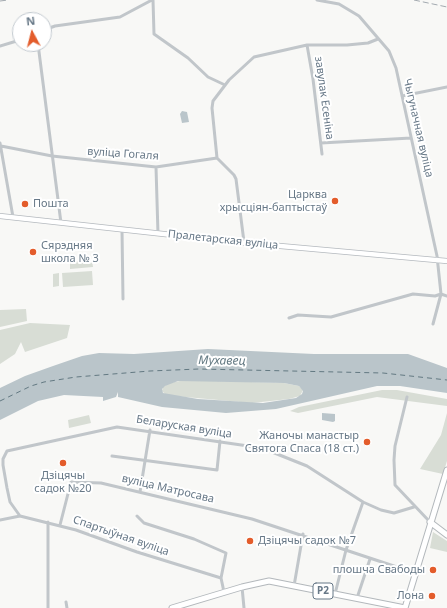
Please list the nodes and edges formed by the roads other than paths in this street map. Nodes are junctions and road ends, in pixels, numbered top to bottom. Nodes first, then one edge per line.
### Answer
1 (153, 0) edge
2 (316, 0) edge
3 (52, 27) edge
4 (378, 39) junction
5 (12, 42) edge
6 (307, 45) junction
7 (0, 46) edge
8 (39, 52) edge
9 (225, 84) junction
10 (447, 87) edge
11 (402, 96) junction
12 (411, 138) junction
13 (321, 143) junction
14 (0, 145) edge
15 (322, 154) dead end
16 (52, 156) junction
17 (217, 158) junction
18 (156, 167) junction
19 (0, 216) edge
20 (13, 217) junction
21 (61, 224) junction
22 (122, 230) junction
23 (158, 234) junction
24 (244, 242) junction
25 (438, 260) junction
26 (447, 261) edge
27 (441, 294) junction
28 (447, 296) edge
29 (123, 298) dead end
30 (289, 318) dead end
31 (433, 324) dead end
32 (407, 397) dead end
33 (150, 430) junction
34 (220, 441) junction
35 (112, 456) dead end
36 (145, 460) junction
37 (447, 470) edge
38 (140, 492) junction
39 (363, 502) junction
40 (414, 507) junction
41 (20, 516) junction
42 (137, 516) dead end
43 (0, 520) edge
44 (48, 522) junction
45 (430, 522) junction
46 (60, 526) junction
47 (303, 534) junction
48 (447, 535) edge
49 (346, 550) junction
50 (370, 559) junction
51 (415, 573) junction
52 (221, 578) junction
53 (294, 586) junction
54 (242, 587) junction
55 (224, 592) junction
56 (335, 594) junction
57 (357, 598) junction
58 (66, 602) dead end
59 (48, 608) edge
60 (67, 608) edge
61 (172, 608) edge
62 (244, 608) edge
63 (405, 608) edge

1 - 3 street
1 - 9 street
2 - 4 street, Чыгуначная вуліца
4 - 6 street
4 - 11 street, Чыгуначная вуліца
5 - 7 street
6 - 9 street
6 - 13 street, завулак Есеніна
8 - 16 street
9 - 17 street
10 - 11 street
11 - 12 street, Чыгуначная вуліца
12 - 13 street
12 - 25 street, Чыгуначная вуліца
13 - 15 street, завулак Есеніна
14 - 16 street, вуліца Гогаля
14 - 20 street
16 - 18 street, вуліца Гогаля
16 - 21 street
17 - 18 street, вуліца Гогаля
17 - 24 street
18 - 23 street
19 - 20 main road, Пралетарская вуліца
20 - 21 main road, Пралетарская вуліца
21 - 22 main road, Пралетарская вуліца
22 - 23 main road, Пралетарская вуліца
22 - 29 street
23 - 24 main road, Пралетарская вуліца
24 - 25 main road, Пралетарская вуліца
25 - 26 main road, Пралетарская вуліца
25 - 27 street, Чыгуначная вуліца
27 - 28 street
27 - 30 street
27 - 31 street, Чыгуначная вуліца
32 - 40 street
33 - 34 street, Беларуская вуліца
33 - 36 street
33 - 41 street, Беларуская вуліца
34 - 36 street
34 - 39 street, Беларуская вуліца
35 - 36 street
36 - 38 street
37 - 45 main road, Р2
38 - 46 street, вуліца Матросава
38 - 47 street, вуліца Матросава
39 - 40 street, Беларуская вуліца
39 - 49 street
40 - 45 street
41 - 43 street, Спартыўная вуліца
41 - 44 street, Спартыўная вуліца
42 - 52 street
44 - 46 street, Спартыўная вуліца
44 - 59 street
45 - 48 main road
45 - 51 main road, Р2
46 - 52 street, Спартыўная вуліца
47 - 49 street, вуліца Матросава
47 - 53 street
49 - 50 street, вуліца Матросава
49 - 56 street
50 - 51 street, вуліца Матросава
50 - 57 street
51 - 63 main road, Р2
52 - 55 street
53 - 54 main road, Р2
53 - 56 main road, Р2
54 - 55 main road, Р2
54 - 62 street
55 - 61 main road, Р2
56 - 57 main road, Р2
57 - 63 main road, Р2
58 - 60 street

